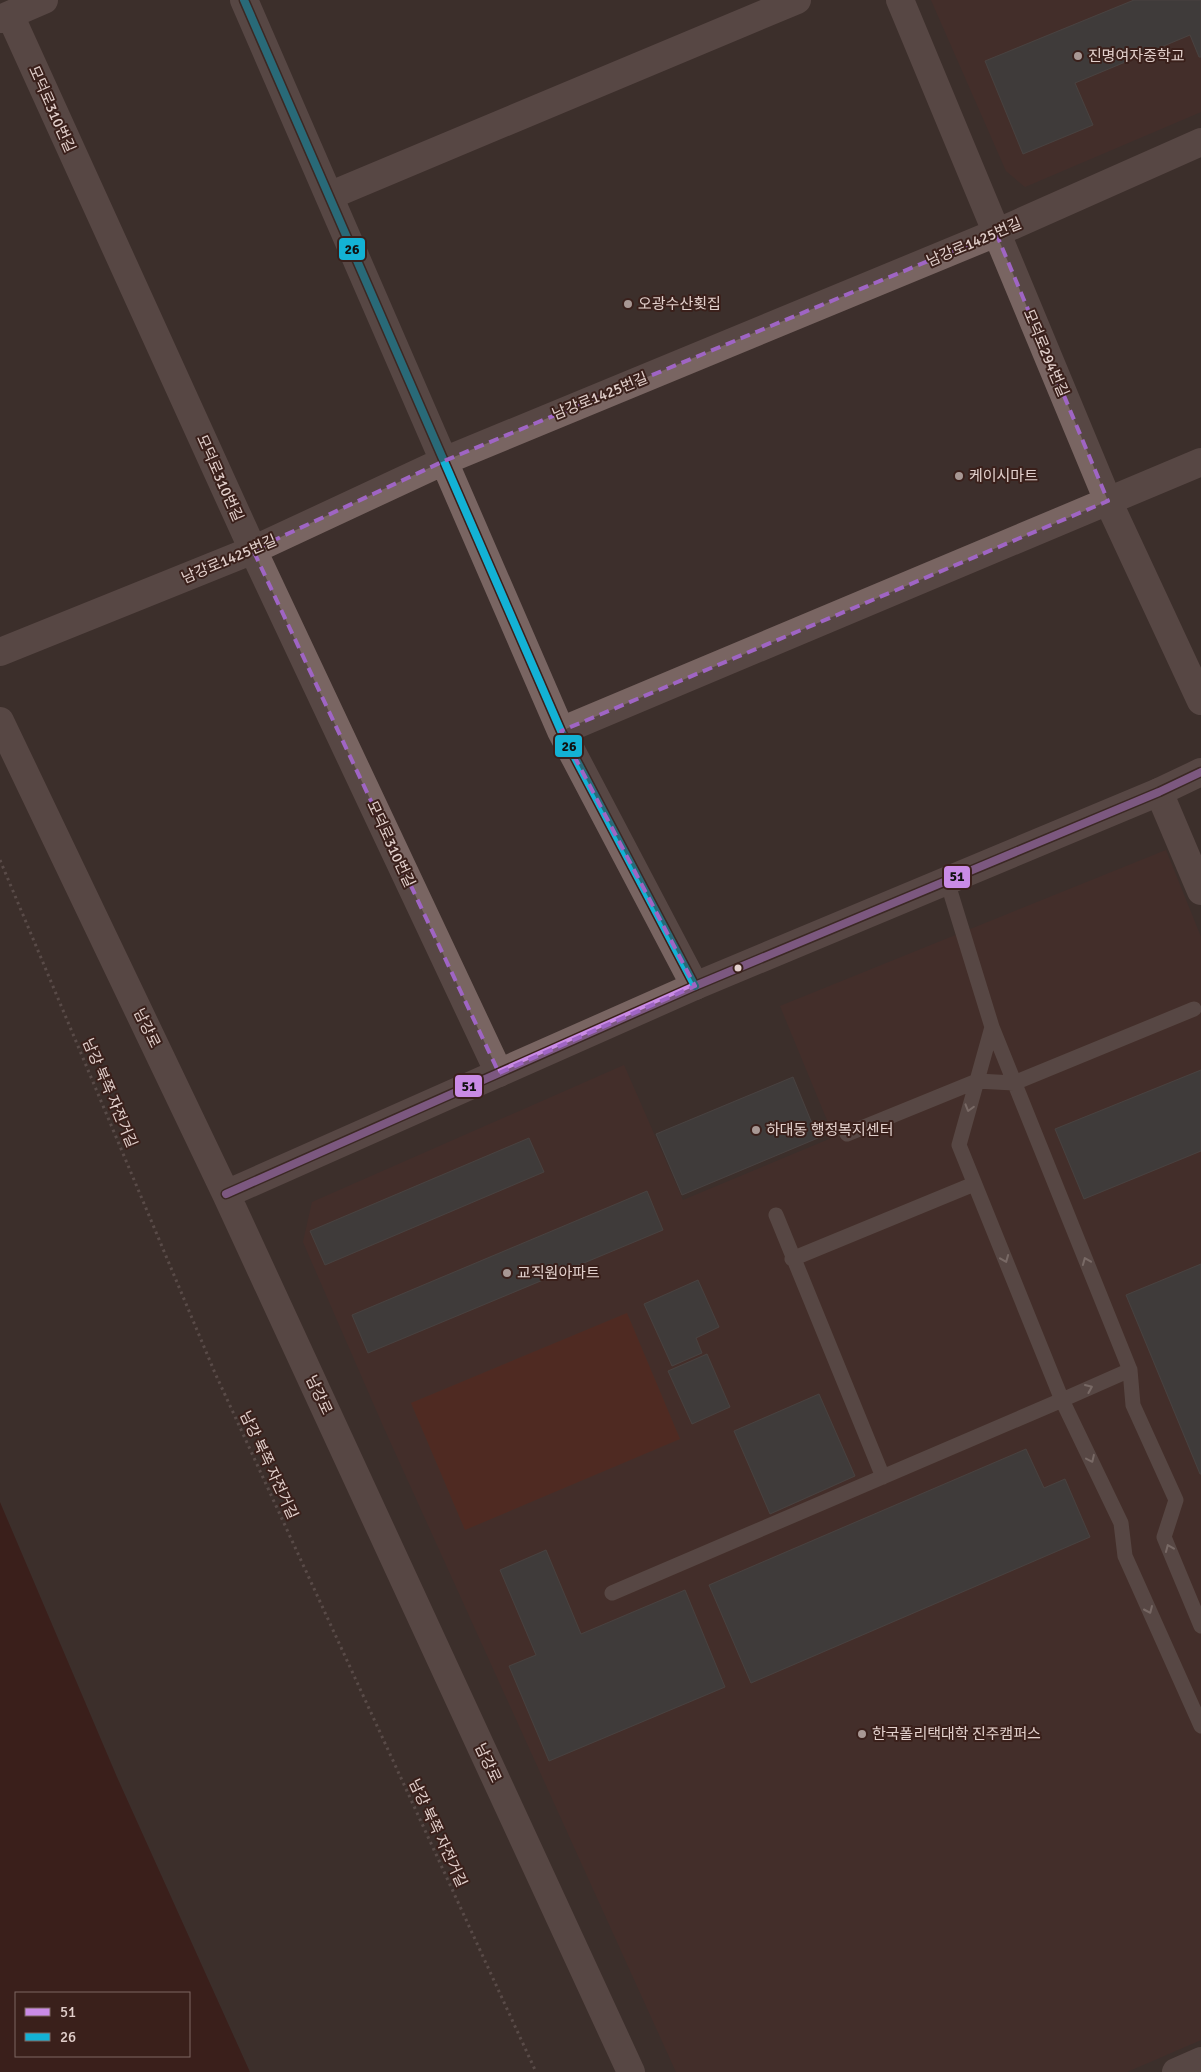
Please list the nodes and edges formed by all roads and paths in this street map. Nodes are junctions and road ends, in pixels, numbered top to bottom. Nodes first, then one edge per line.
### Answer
1 (44, 0) edge
2 (244, 0) edge
3 (797, 0) edge
4 (900, 0) edge
5 (5, 17) edge
6 (1201, 142) edge
7 (329, 196) junction
8 (996, 234) junction
9 (444, 461) junction
10 (1201, 462) edge
11 (1108, 500) junction
12 (253, 550) junction
13 (0, 652) edge
14 (1201, 701) edge
15 (0, 721) edge
16 (561, 731) junction
17 (1201, 772) edge
18 (1159, 792) junction
19 (0, 860) edge
20 (947, 881) junction
21 (1201, 891) edge
22 (695, 986) junction
23 (1194, 1010) dead end
24 (992, 1027) junction
25 (499, 1073) junction
26 (977, 1081) junction
27 (1014, 1083) junction
28 (847, 1134) dead end
29 (974, 1184) junction
30 (226, 1194) junction
31 (776, 1216) dead end
32 (792, 1258) junction
33 (1130, 1370) junction
34 (1062, 1400) junction
35 (883, 1477) junction
36 (612, 1593) dead end
37 (1201, 1626) edge
38 (1201, 1726) edge
39 (1201, 2061) edge
40 (536, 2072) edge
41 (631, 2072) edge
42 (1176, 2072) edge

1 - 5 street
2 - 7 street
3 - 7 street
4 - 8 street, 모덕로294번길
5 - 12 street, 모덕로310번길
6 - 8 street, 남강로1425번길
7 - 9 street
8 - 9 street, 남강로1425번길
8 - 11 street, 모덕로294번길
9 - 12 street, 남강로1425번길
9 - 16 street
10 - 11 street
11 - 14 street, 모덕로294번길
11 - 16 street
12 - 13 street, 남강로1425번길
12 - 25 street, 모덕로310번길
15 - 30 street, 남강로
16 - 22 street
17 - 18 street
18 - 20 street
18 - 21 street
19 - 40 path, 남강 북쪽 자전거길
20 - 22 street
20 - 24 lane
22 - 25 street
23 - 27 lane
24 - 26 lane
24 - 27 lane
25 - 30 street
26 - 27 lane
26 - 28 lane
26 -> 29 lane
33 -> 27 lane
29 - 32 lane
29 -> 34 lane
30 - 41 street, 남강로
31 - 32 lane
32 - 35 lane
34 -> 33 lane
37 -> 33 lane
34 - 35 lane
34 -> 38 lane
35 - 36 lane
39 - 42 street

